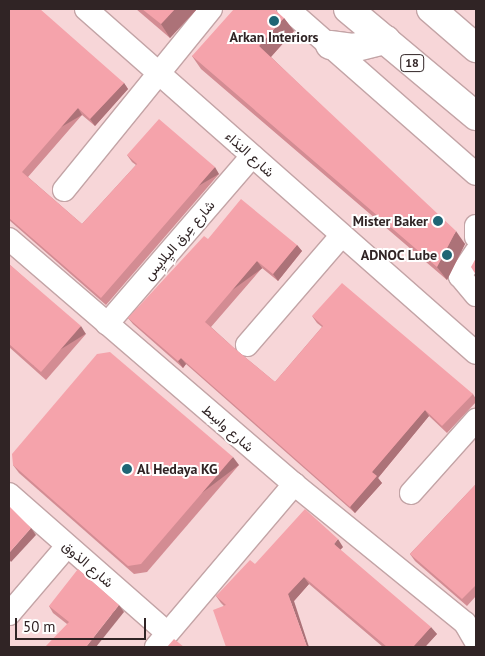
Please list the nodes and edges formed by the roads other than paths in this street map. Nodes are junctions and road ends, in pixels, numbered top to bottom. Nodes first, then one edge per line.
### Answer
1 (86, 9) edge
2 (211, 9) edge
3 (288, 9) edge
4 (348, 9) edge
5 (431, 9) edge
6 (386, 40) junction
7 (330, 45) junction
8 (476, 48) edge
9 (159, 73) junction
10 (476, 116) edge
11 (252, 156) junction
12 (476, 174) edge
13 (64, 190) dead end
14 (476, 226) edge
15 (342, 235) junction
16 (476, 237) edge
17 (9, 239) edge
18 (476, 252) edge
19 (476, 295) edge
20 (107, 324) junction
21 (247, 345) dead end
22 (476, 353) edge
23 (476, 420) edge
24 (294, 484) junction
25 (411, 493) dead end
26 (9, 494) edge
27 (67, 546) junction
28 (451, 613) junction
29 (9, 614) edge
30 (162, 640) edge
31 (475, 645) edge
32 (462, 647) edge

1 - 9 street, شارع النِدَاء
2 - 9 street
3 - 7 street
4 - 6 main road, 18
5 - 8 main road
6 - 7 main road
6 - 10 main road, 18
7 - 12 street
9 - 11 street, شارع النِدَاء
9 - 13 street
11 - 15 street, شارع النِدَاء
11 - 20 street, شارع عِرق اليِلايِس
14 - 16 street
15 - 21 street
15 - 22 street, شارع النِدَاء
17 - 20 street, شارع واسِط
18 - 19 street
20 - 24 street, شارع واسِط
23 - 25 street
24 - 28 street, شارع واسِط
24 - 30 street, شارع الذوق
26 - 27 street, شارع الذوق
27 - 29 street
27 - 30 street, شارع الذوق
28 - 31 street, شارع واسِط
28 - 32 street

